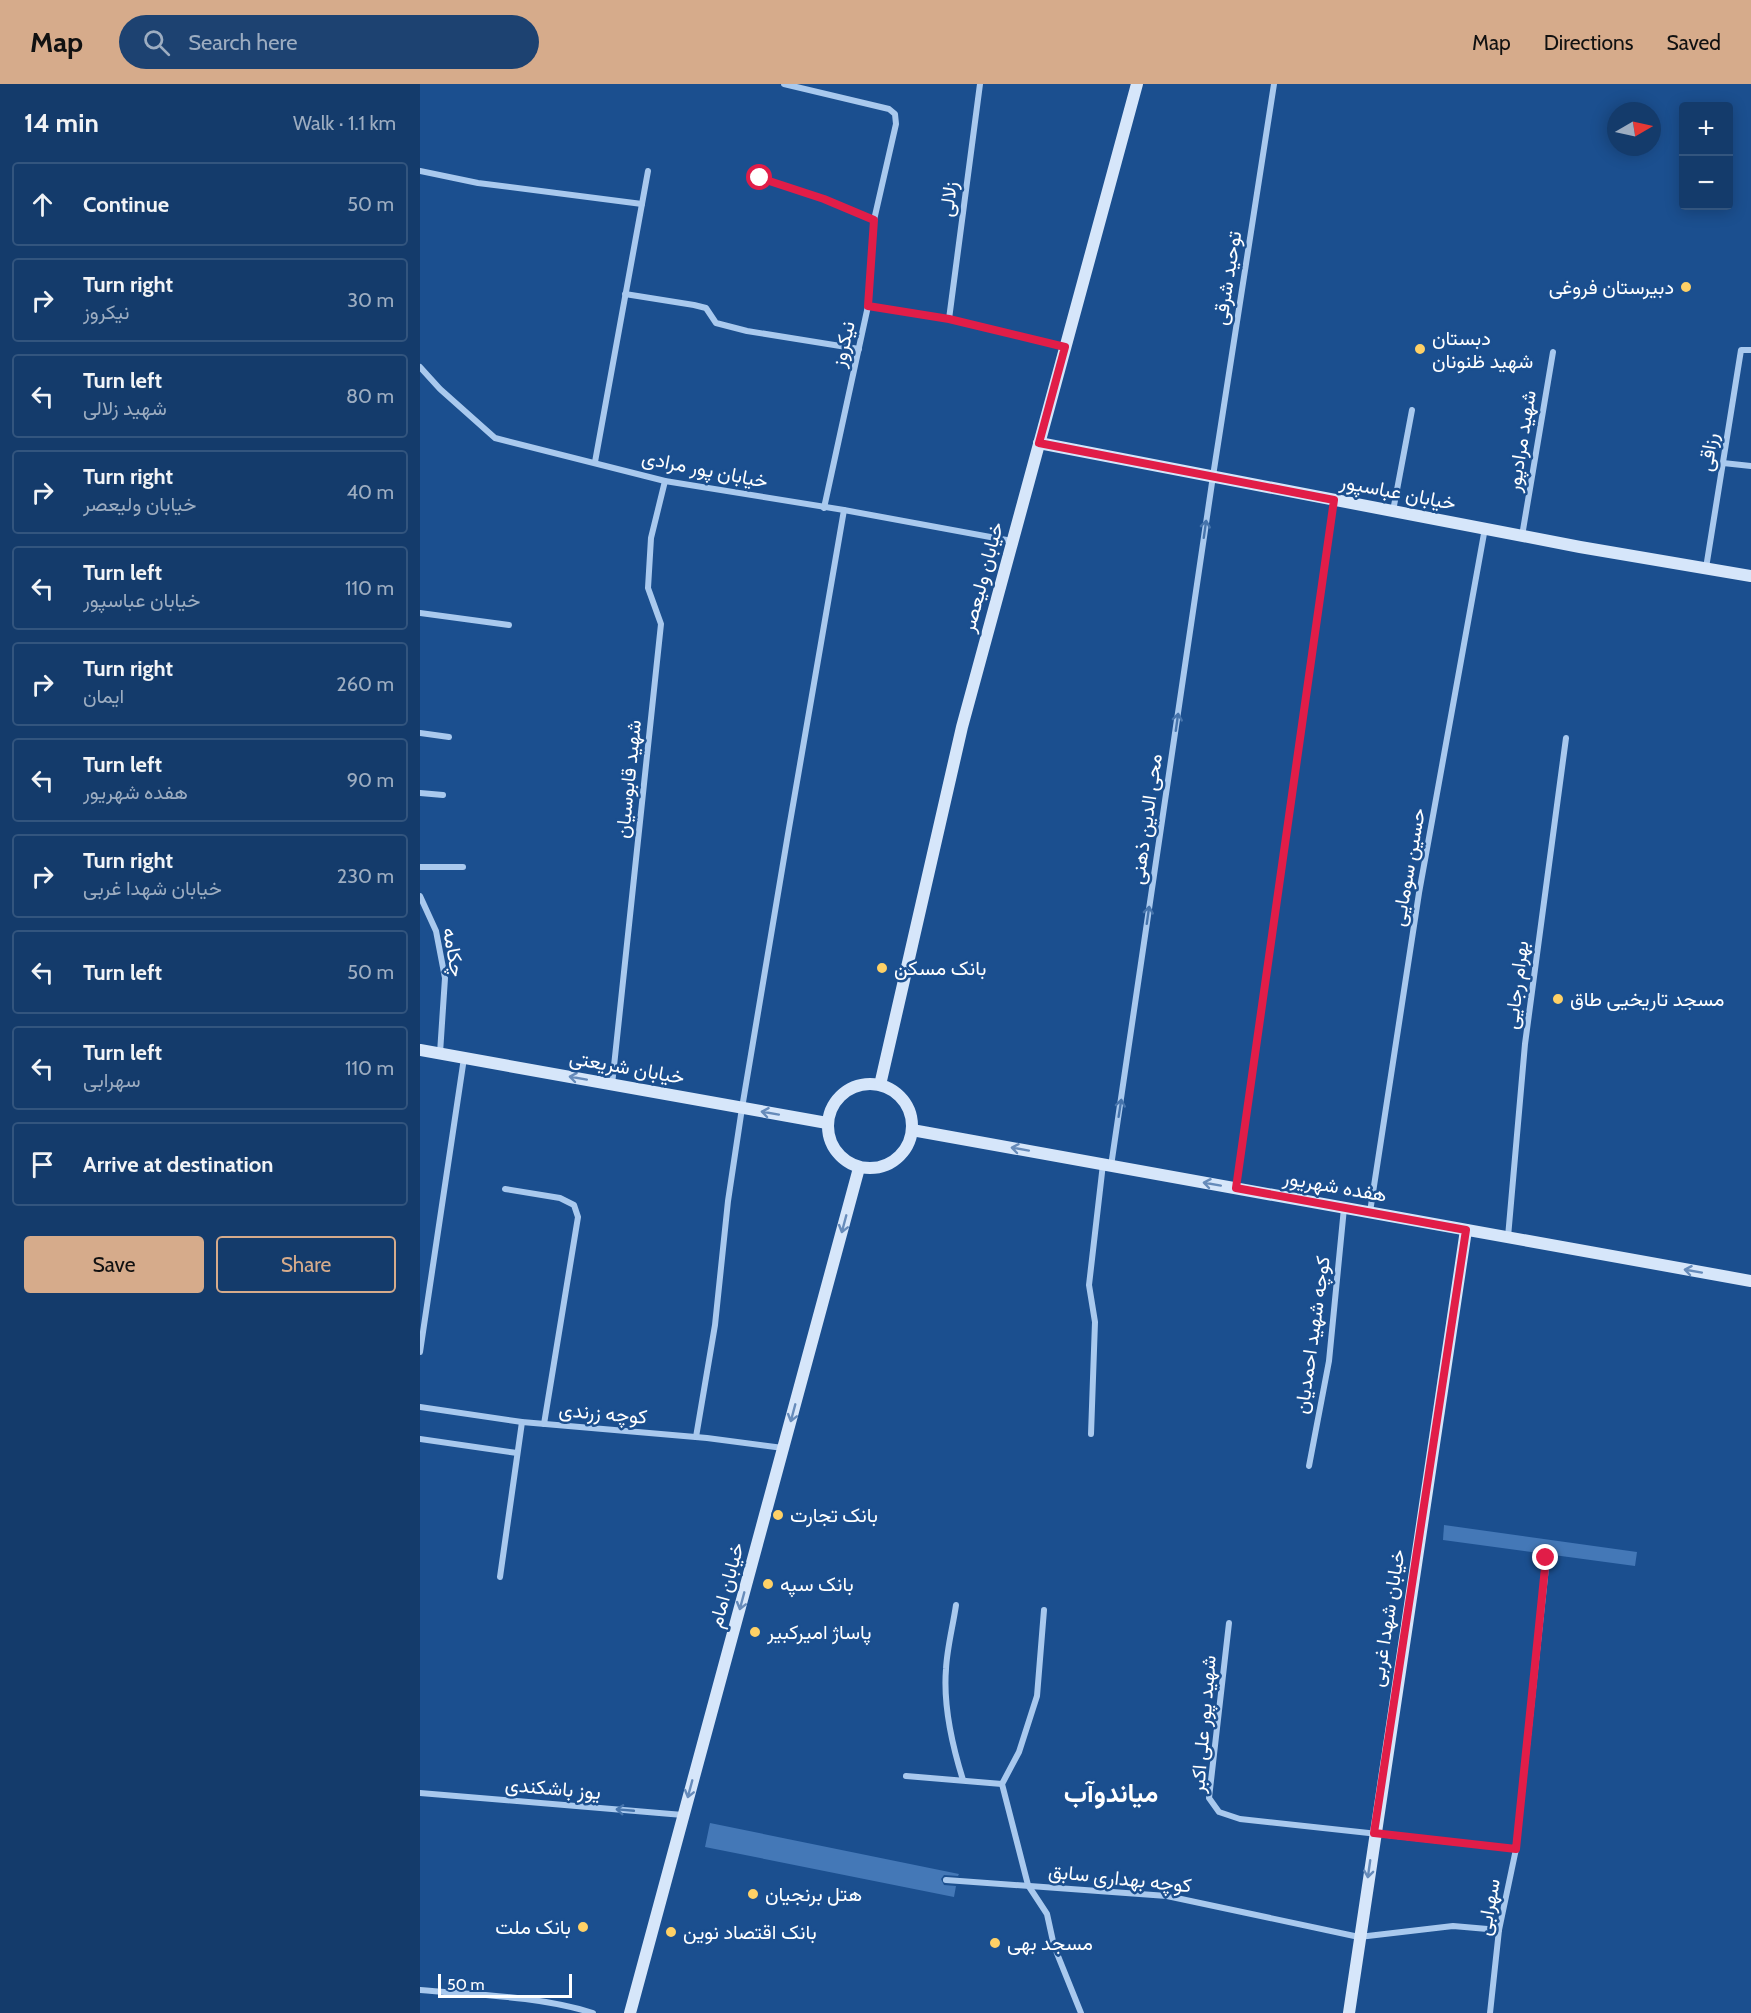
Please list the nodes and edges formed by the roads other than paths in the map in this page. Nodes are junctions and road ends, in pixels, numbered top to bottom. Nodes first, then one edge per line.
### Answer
1 (783, 84) edge
2 (980, 84) edge
3 (1137, 84) edge
4 (1274, 84) edge
5 (420, 171) edge
6 (648, 171) dead end
7 (760, 178) dead end
8 (642, 204) junction
9 (874, 220) junction
10 (625, 294) junction
11 (868, 306) junction
12 (949, 319) junction
13 (1065, 347) junction
14 (859, 350) junction
15 (1751, 350) edge
16 (1553, 352) dead end
17 (420, 367) edge
18 (1412, 410) dead end
19 (1039, 443) junction
20 (594, 462) junction
21 (1723, 463) junction
22 (1751, 466) edge
23 (1213, 476) junction
24 (665, 481) junction
25 (1334, 500) junction
26 (824, 508) junction
27 (844, 510) junction
28 (1393, 511) junction
29 (1485, 528) junction
30 (1522, 536) junction
31 (1012, 541) junction
32 (1706, 568) junction
33 (1751, 576) edge
34 (420, 613) edge
35 (509, 625) dead end
36 (420, 733) edge
37 (449, 737) dead end
38 (1566, 738) dead end
39 (420, 794) edge
40 (443, 795) dead end
41 (420, 867) edge
42 (463, 867) dead end
43 (420, 896) edge
44 (420, 1050) edge
45 (440, 1053) junction
46 (465, 1058) junction
47 (612, 1084) junction
48 (880, 1085) junction
49 (742, 1108) junction
50 (827, 1123) junction
51 (912, 1130) junction
52 (1107, 1165) junction
53 (859, 1168) junction
54 (1236, 1188) junction
55 (505, 1189) dead end
56 (1344, 1208) junction
57 (1370, 1212) junction
58 (1466, 1230) junction
59 (1508, 1238) junction
60 (1751, 1281) edge
61 (420, 1352) edge
62 (420, 1407) edge
63 (522, 1422) junction
64 (544, 1424) junction
65 (1091, 1434) dead end
66 (696, 1437) junction
67 (420, 1439) edge
68 (783, 1448) junction
69 (517, 1453) junction
70 (1309, 1466) dead end
71 (1546, 1558) dead end
72 (500, 1577) dead end
73 (956, 1605) dead end
74 (1044, 1610) dead end
75 (1229, 1623) dead end
76 (906, 1776) dead end
77 (963, 1780) junction
78 (1002, 1784) junction
79 (420, 1793) edge
80 (683, 1815) junction
81 (1374, 1833) junction
82 (1516, 1849) junction
83 (946, 1880) dead end
84 (1028, 1886) junction
85 (1499, 1930) junction
86 (1359, 1937) junction
87 (420, 1990) edge
88 (593, 2013) edge
89 (630, 2013) edge
90 (1081, 2013) edge
91 (1348, 2013) edge
92 (1490, 2013) edge

1 - 9 street, نیکروز
2 - 12 street, زلالی
3 - 13 main road, خیابان ولیعصر
4 - 23 street, توحید شرقی
5 - 8 street
6 - 8 street
7 - 9 street
8 - 10 street
9 - 11 street, نیکروز
10 - 14 street
10 - 20 street
11 - 12 street
11 - 14 street, نیکروز
12 - 13 street
13 - 19 main road, خیابان ولیعصر
14 - 26 street, نیکروز
15 - 21 street, رزاقی
16 - 30 street, شهید مرادپور
17 - 20 street, خیابان پور مرادی
18 - 28 street
19 - 23 main road, خیابان عباسپور
19 - 31 main road, خیابان ولیعصر
20 - 24 street, خیابان پور مرادی
21 - 22 street
21 - 32 street, رزاقی
23 - 25 main road, خیابان عباسپور
52 -> 23 street, محی الدین ذهنی
24 - 26 street, خیابان پور مرادی
24 - 47 street, شهید قابوسیان
25 - 28 main road, خیابان عباسپور
25 - 54 street
26 - 27 street, خیابان پور مرادی
27 - 31 street, خیابان پور مرادی
27 - 49 street
28 - 29 main road, خیابان عباسپور
29 - 30 main road, خیابان عباسپور
29 - 57 street, حسین سومایی
30 - 32 main road, خیابان عباسپور
31 - 48 main road, خیابان ولیعصر
32 - 33 main road, خیابان عباسپور
34 - 35 street
36 - 37 street
38 - 59 street, بهرام رجایی
39 - 40 street
41 - 42 street
43 - 45 street, چکامه
44 - 45 main road, خیابان شریعتی
45 - 46 main road, خیابان شریعتی
47 -> 46 main road, خیابان شریعتی
46 - 61 street
47 - 49 main road, خیابان شریعتی
48 - 50 main road
48 - 51 main road
50 -> 49 main road, خیابان شریعتی
49 - 66 street
50 - 53 main road
52 -> 51 main road, هفده شهریور
51 - 53 main road
54 -> 52 main road, هفده شهریور
52 - 65 street, محی الدین ذهنی
53 -> 68 main road, خیابان امام
54 - 56 main road, هفده شهریور
55 - 64 street
56 - 57 main road, هفده شهریور
56 - 70 street, کوچه شهید احمدیان
57 - 58 main road, هفده شهریور
58 - 59 main road, هفده شهریور
58 - 81 main road, خیابان شهدا غربی
60 -> 59 main road, هفده شهریور
62 - 63 street, کوچه زرندی
63 - 64 street, کوچه زرندی
63 - 69 street
64 - 66 street, کوچه زرندی
66 - 68 street, کوچه زرندی
67 - 69 street
68 -> 80 main road, خیابان امام
69 - 72 street
71 - 82 street, سهرابی
73 - 77 street
74 - 78 street
75 - 81 street, شهید پور علی اکبر
76 - 77 street
77 - 78 street
78 - 84 street
80 -> 79 street, یوز باشکندی
80 - 89 main road, خیابان امام
81 - 82 street, شهید پور علی اکبر
81 -> 86 main road, خیابان شهدا غربی
82 - 85 street, سهرابی
83 - 84 street, کوچه بهداری سابق
84 - 86 street, کوچه بهداری سابق
84 - 90 street
85 - 86 street, کوچه بهداری سابق
85 - 92 street, سهرابی
86 - 91 main road, خیابان شهدا غربی
87 - 88 street

